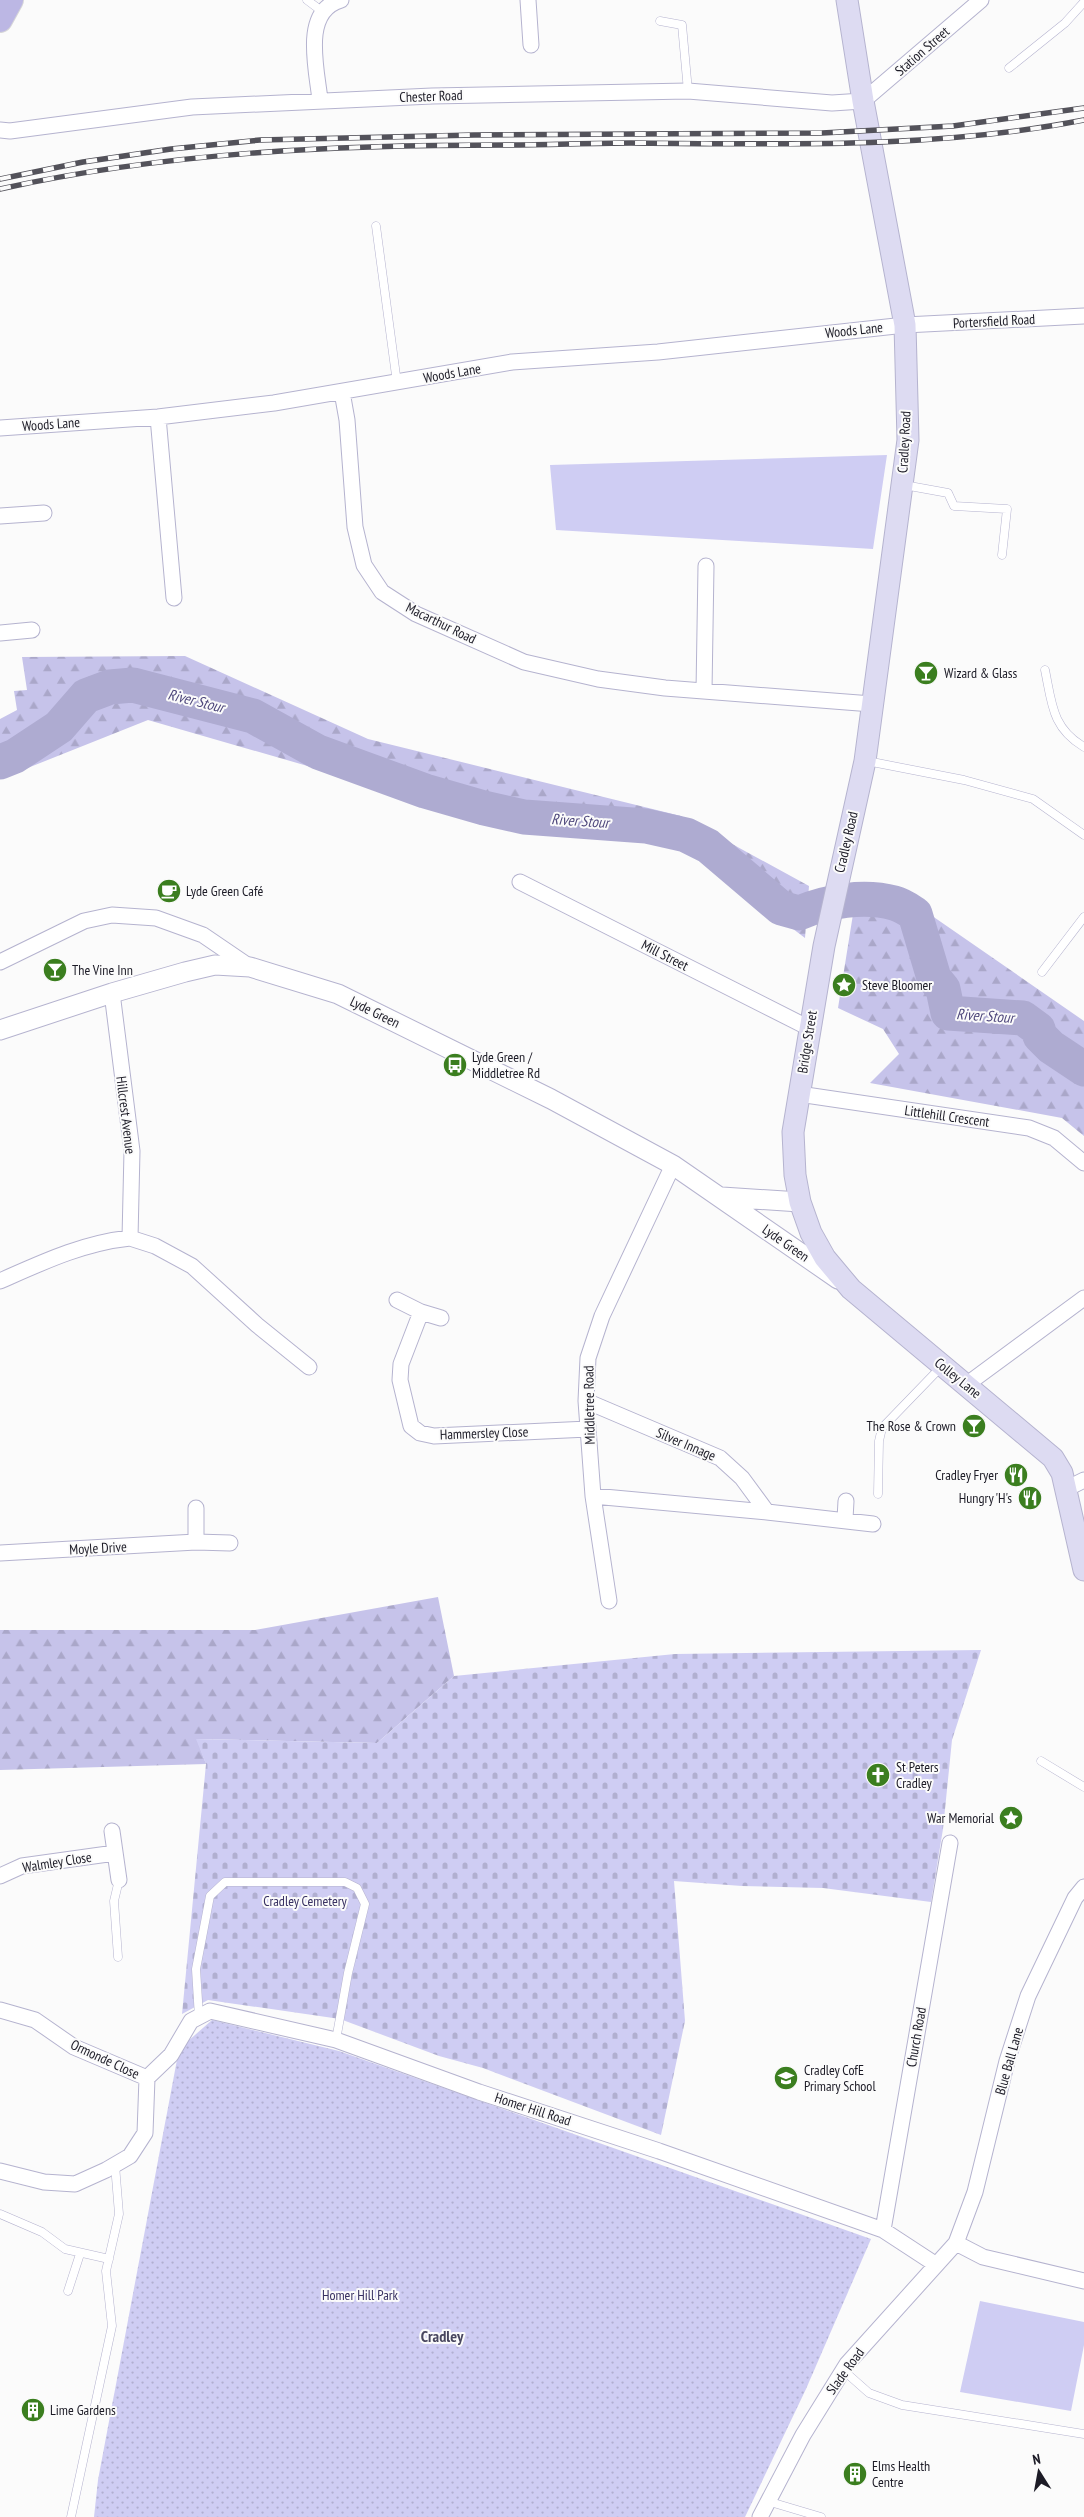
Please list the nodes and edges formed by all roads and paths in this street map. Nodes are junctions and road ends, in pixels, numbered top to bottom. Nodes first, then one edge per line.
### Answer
1 (11, 0) edge
2 (307, 0) edge
3 (341, 0) edge
4 (528, 0) edge
5 (847, 0) edge
6 (981, 0) edge
7 (1084, 2) edge
8 (323, 12) junction
9 (0, 20) edge
10 (660, 21) dead end
11 (531, 45) dead end
12 (1009, 68) dead end
13 (688, 91) junction
14 (320, 100) junction
15 (863, 101) junction
16 (0, 130) edge
17 (376, 226) dead end
18 (1084, 316) edge
19 (905, 325) junction
20 (397, 383) junction
21 (342, 392) junction
22 (158, 417) junction
23 (0, 428) edge
24 (902, 485) junction
25 (44, 513) dead end
26 (0, 516) edge
27 (1002, 555) dead end
28 (706, 566) dead end
29 (174, 598) dead end
30 (32, 630) dead end
31 (0, 633) edge
32 (1045, 670) dead end
33 (704, 691) junction
34 (872, 704) junction
35 (1084, 747) edge
36 (865, 761) junction
37 (1084, 835) edge
38 (520, 882) dead end
39 (837, 884) joint
40 (1084, 917) edge
41 (0, 962) edge
42 (250, 967) junction
43 (1042, 972) dead end
44 (112, 993) junction
45 (809, 1028) junction
46 (0, 1030) edge
47 (799, 1094) junction
48 (1084, 1163) edge
49 (673, 1165) junction
50 (721, 1197) junction
51 (800, 1202) junction
52 (130, 1238) junction
53 (0, 1281) edge
54 (851, 1289) junction
55 (1084, 1298) edge
56 (397, 1300) dead end
57 (421, 1312) junction
58 (441, 1318) dead end
59 (942, 1365) junction
60 (309, 1367) dead end
61 (966, 1385) junction
62 (586, 1401) junction
63 (588, 1429) junction
64 (1075, 1485) edge
65 (878, 1494) dead end
66 (593, 1496) junction
67 (846, 1501) dead end
68 (196, 1508) dead end
69 (767, 1512) junction
70 (845, 1519) junction
71 (873, 1524) dead end
72 (196, 1542) junction
73 (230, 1542) dead end
74 (0, 1554) edge
75 (1084, 1570) edge
76 (609, 1600) dead end
77 (1040, 1761) dead end
78 (1084, 1787) edge
79 (112, 1831) dead end
80 (950, 1843) dead end
81 (115, 1853) junction
82 (0, 1876) edge
83 (119, 1880) joint
84 (1084, 1887) edge
85 (118, 1957) dead end
86 (0, 2010) edge
87 (199, 2017) junction
88 (336, 2040) junction
89 (147, 2078) junction
90 (115, 2165) junction
91 (0, 2171) edge
92 (0, 2214) edge
93 (882, 2230) junction
94 (956, 2243) junction
95 (80, 2254) junction
96 (109, 2259) junction
97 (935, 2264) junction
98 (1084, 2281) edge
99 (68, 2291) dead end
100 (843, 2370) junction
101 (1084, 2434) edge
102 (767, 2501) junction
103 (71, 2517) edge
104 (760, 2517) edge
105 (821, 2517) edge

1 - 9 main road
2 - 8 lane
3 - 8 street
4 - 11 street
5 - 15 main road, Cradley Road
6 - 15 street, Station Street
7 - 12 lane
8 - 14 street
10 - 13 lane
13 - 14 street, Chester Road
13 - 15 street, Chester Road
14 - 16 street, Chester Road
15 - 19 main road, Cradley Road
17 - 20 lane
18 - 19 street, Portersfield Road
19 - 20 street, Woods Lane
19 - 24 main road, Cradley Road
20 - 21 street, Woods Lane
21 - 22 street, Woods Lane
21 - 33 street, Macarthur Road
22 - 23 street, Woods Lane
22 - 29 street
24 - 27 lane
24 - 34 main road, Cradley Road
25 - 26 street
28 - 33 street
30 - 31 street
32 - 35 lane
33 - 34 street, Macarthur Road
34 - 36 main road, Cradley Road
36 - 37 lane
36 - 39 main road, Cradley Road
38 - 45 street, Mill Street
39 - 45 main road, Bridge Street
40 - 43 lane
41 - 42 street
42 - 44 street, Lyde Green
42 - 49 street, Lyde Green
44 - 46 street, Lyde Green
44 - 52 street, Hillcrest Avenue
45 - 47 main road, Bridge Street
47 - 48 street, Littlehill Crescent
47 - 51 main road, Bridge Street
49 - 50 street, Lyde Green
49 - 62 street, Middletree Road
50 - 51 street, Lyde Green
50 - 54 street, Lyde Green
51 - 54 main road, Colley Lane
52 - 53 street
52 - 60 street
54 - 59 main road, Colley Lane
55 - 61 street
56 - 57 street
57 - 58 street
57 - 63 street, Hammersley Close
59 - 61 main road, Colley Lane
59 - 65 lane
61 - 64 main road, Colley Lane
62 - 63 street, Middletree Road
62 - 69 street, Silver Innage
63 - 66 street, Middletree Road
64 - 75 main road, Colley Lane
66 - 69 street
66 - 76 street, Middletree Road
67 - 70 street
68 - 72 street
69 - 70 street
70 - 71 street
72 - 73 street, Moyle Drive
72 - 74 street, Moyle Drive
77 - 78 lane
79 - 81 street
80 - 93 street, Church Road
81 - 82 street, Walmley Close
81 - 83 street
83 - 85 lane
84 - 94 street, Blue Ball Lane
86 - 89 street, Ormonde Close
87 - 88 street, Homer Hill Road
87 - 88 lane
87 - 89 street
88 - 93 street, Homer Hill Road
89 - 90 street, Ormonde Close
90 - 91 street, Ormonde Close
90 - 96 lane
92 - 95 lane
93 - 97 street, Homer Hill Road
94 - 97 street, Slade Road
94 - 98 street
95 - 96 lane
95 - 99 lane
96 - 103 lane
97 - 100 street, Slade Road
100 - 101 lane
100 - 102 street, Slade Road
102 - 104 street, Slade Road
102 - 105 lane

